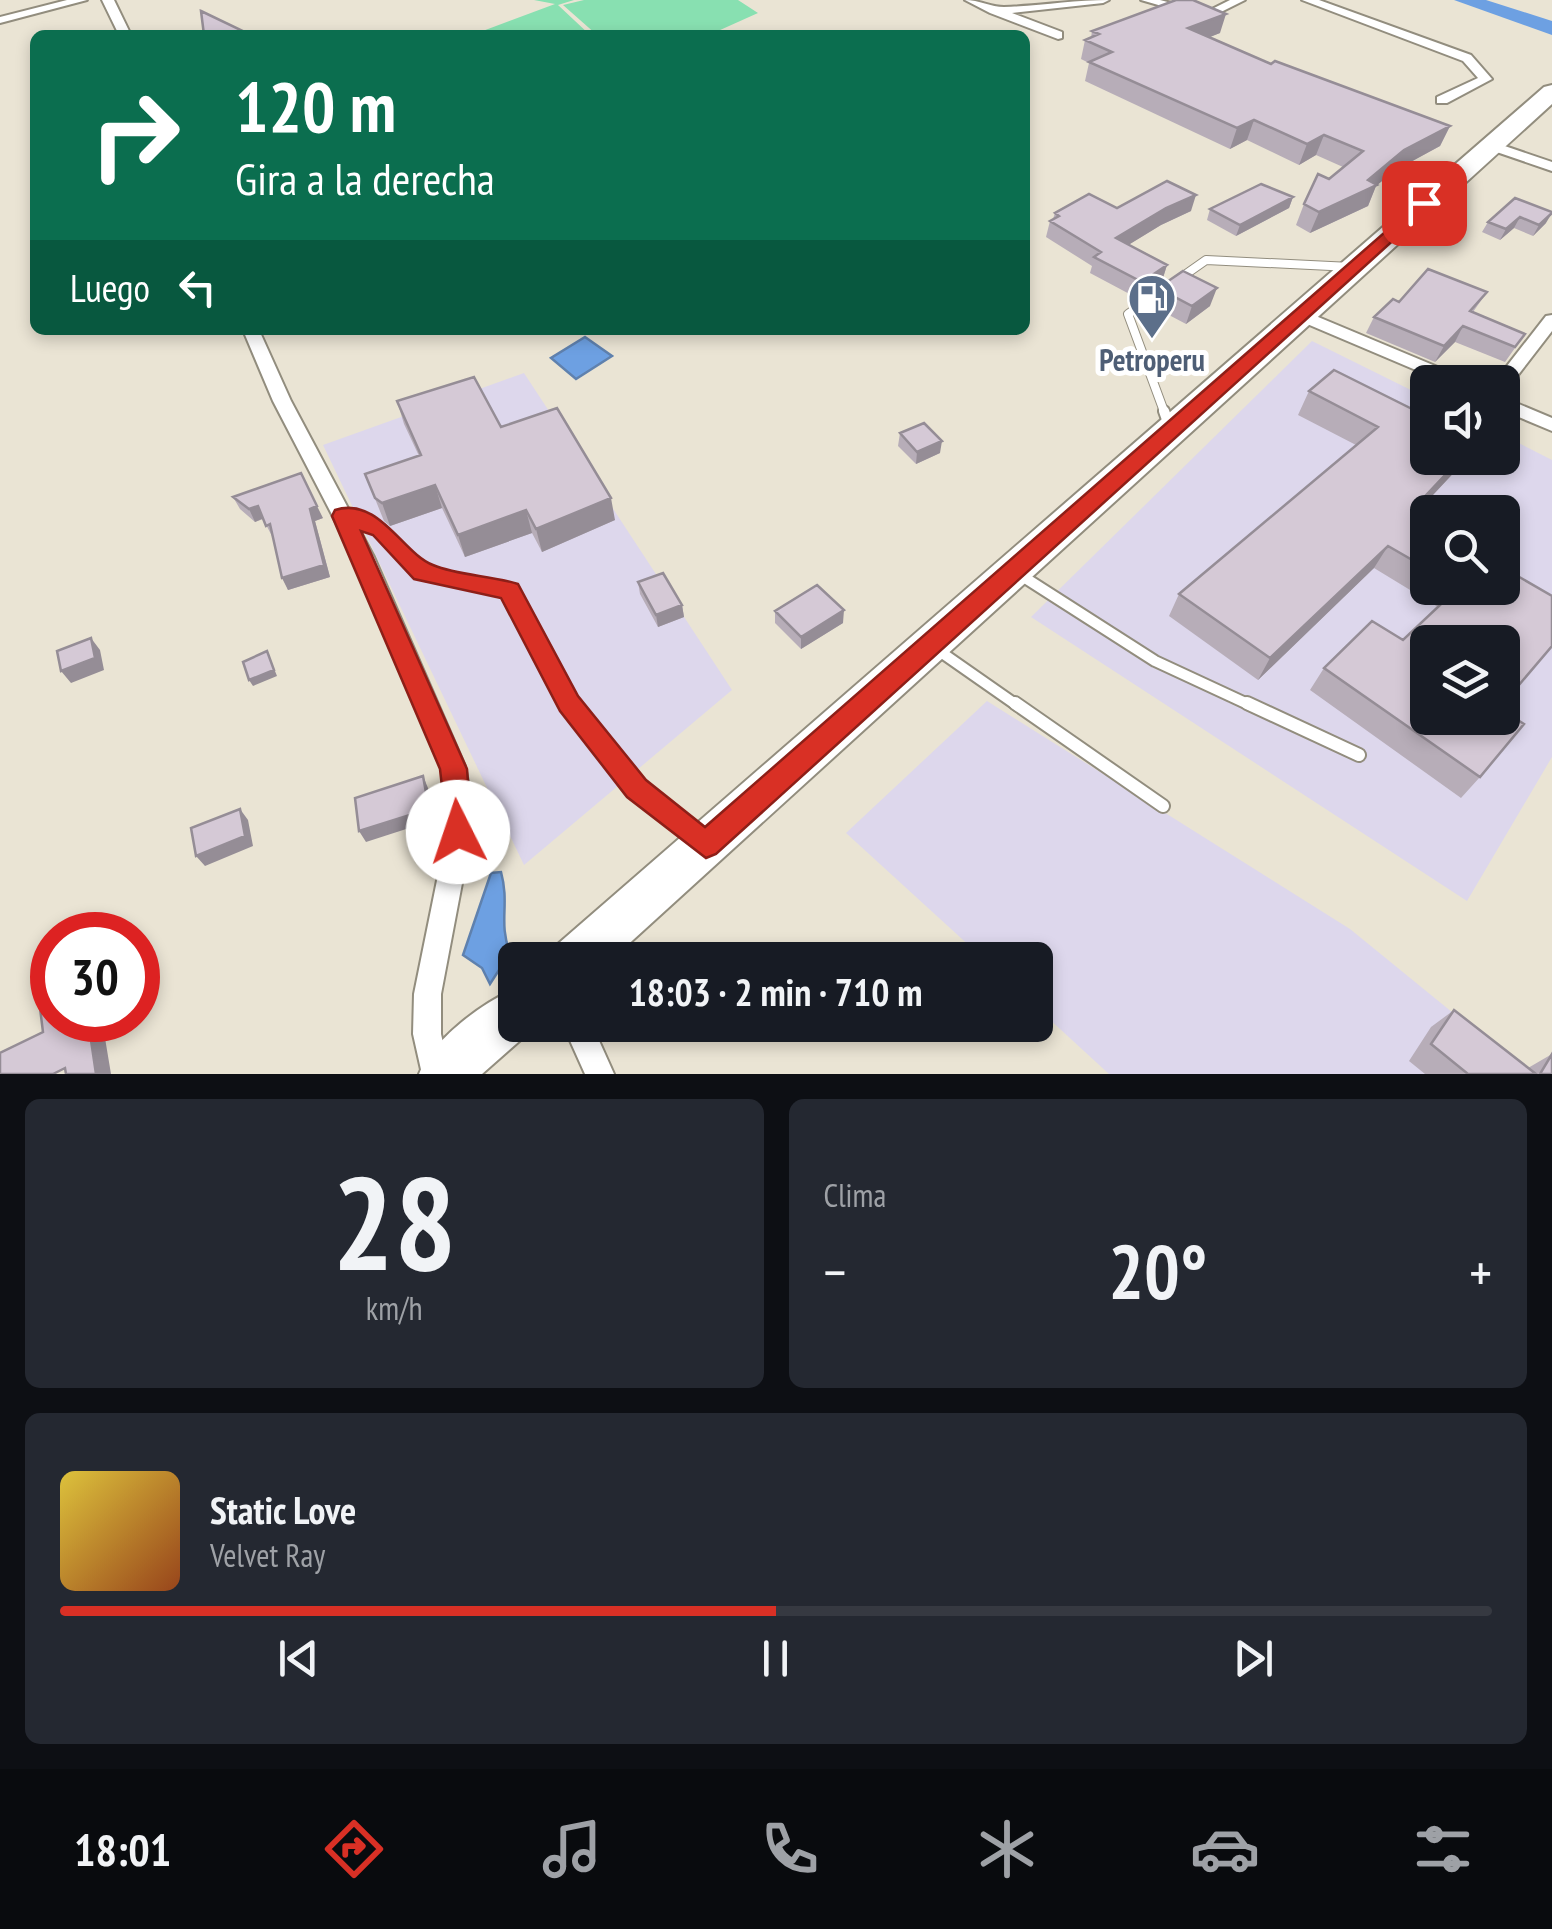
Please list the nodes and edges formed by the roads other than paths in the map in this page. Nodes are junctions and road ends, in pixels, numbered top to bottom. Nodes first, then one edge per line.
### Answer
1 (80, 0) edge
2 (108, 0) edge
3 (972, 0) edge
4 (1103, 0) edge
5 (1147, 0) edge
6 (1239, 0) edge
7 (1308, 0) edge
8 (994, 11) junction
9 (0, 20) edge
10 (123, 30) edge
11 (1058, 35) dead end
12 (1552, 92) edge
13 (1442, 100) dead end
14 (1490, 145) junction
15 (1552, 167) edge
16 (1352, 267) junction
17 (1298, 314) junction
18 (1552, 320) edge
19 (253, 335) edge
20 (1418, 365) edge
21 (1517, 365) edge
22 (1520, 410) edge
23 (1552, 425) edge
24 (1171, 431) junction
25 (343, 516) junction
26 (1014, 571) junction
27 (930, 645) junction
28 (1360, 755) dead end
29 (1164, 806) dead end
30 (706, 845) junction
31 (596, 942) edge
32 (498, 1028) edge
33 (585, 1042) edge
34 (436, 1074) edge
35 (444, 1074) edge
36 (600, 1074) edge

1 - 9 street
2 - 10 street
3 - 8 street
4 - 8 street
5 - 6 street
7 - 13 street
8 - 11 street
12 - 14 highway
14 - 15 street
14 - 16 highway
16 - 17 highway
16 - 24 lane
17 - 20 street
17 - 24 highway
18 - 21 street
19 - 25 street
22 - 23 street
24 - 26 highway
25 - 30 lane
25 - 34 street
26 - 27 highway
26 - 28 lane
27 - 29 lane
27 - 30 highway
30 - 31 highway
32 - 35 highway
33 - 36 street

